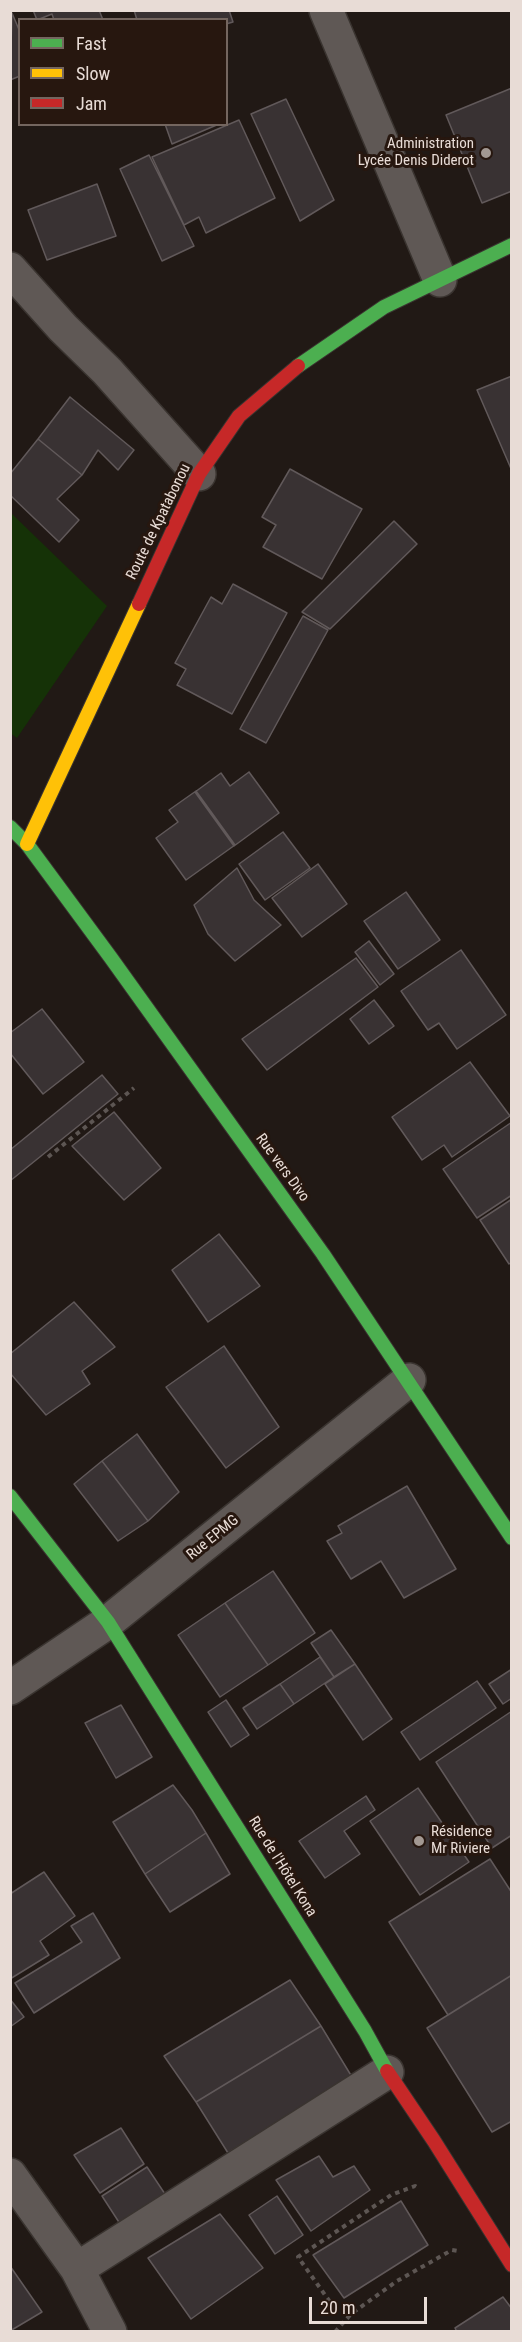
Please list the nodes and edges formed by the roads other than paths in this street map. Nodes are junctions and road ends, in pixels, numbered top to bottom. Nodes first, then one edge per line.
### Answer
1 (326, 10) edge
2 (512, 245) edge
3 (10, 268) edge
4 (440, 280) junction
5 (199, 474) junction
6 (10, 827) edge
7 (27, 844) junction
8 (409, 1380) junction
9 (10, 1496) edge
10 (512, 1538) edge
11 (108, 1622) junction
12 (10, 1688) edge
13 (387, 2072) junction
14 (10, 2175) edge
15 (512, 2265) edge
16 (76, 2270) junction
17 (110, 2331) edge

1 - 4 street
2 - 4 street, Route de Kpatabonou
3 - 5 street
4 - 5 street, Route de Kpatabonou
5 - 7 street, Route de Kpatabonou
6 - 7 street, Rue vers Divo
7 - 8 street, Rue vers Divo
8 - 10 street, Rue vers Divo
8 - 11 street, Rue EPMG
9 - 11 street, Rue de l'Hôtel Kona
11 - 12 street, Rue EPMG
11 - 13 street, Rue de l'Hôtel Kona
13 - 15 street, Rue de l'Hôtel Kona
13 - 16 street
14 - 16 street
16 - 17 street

